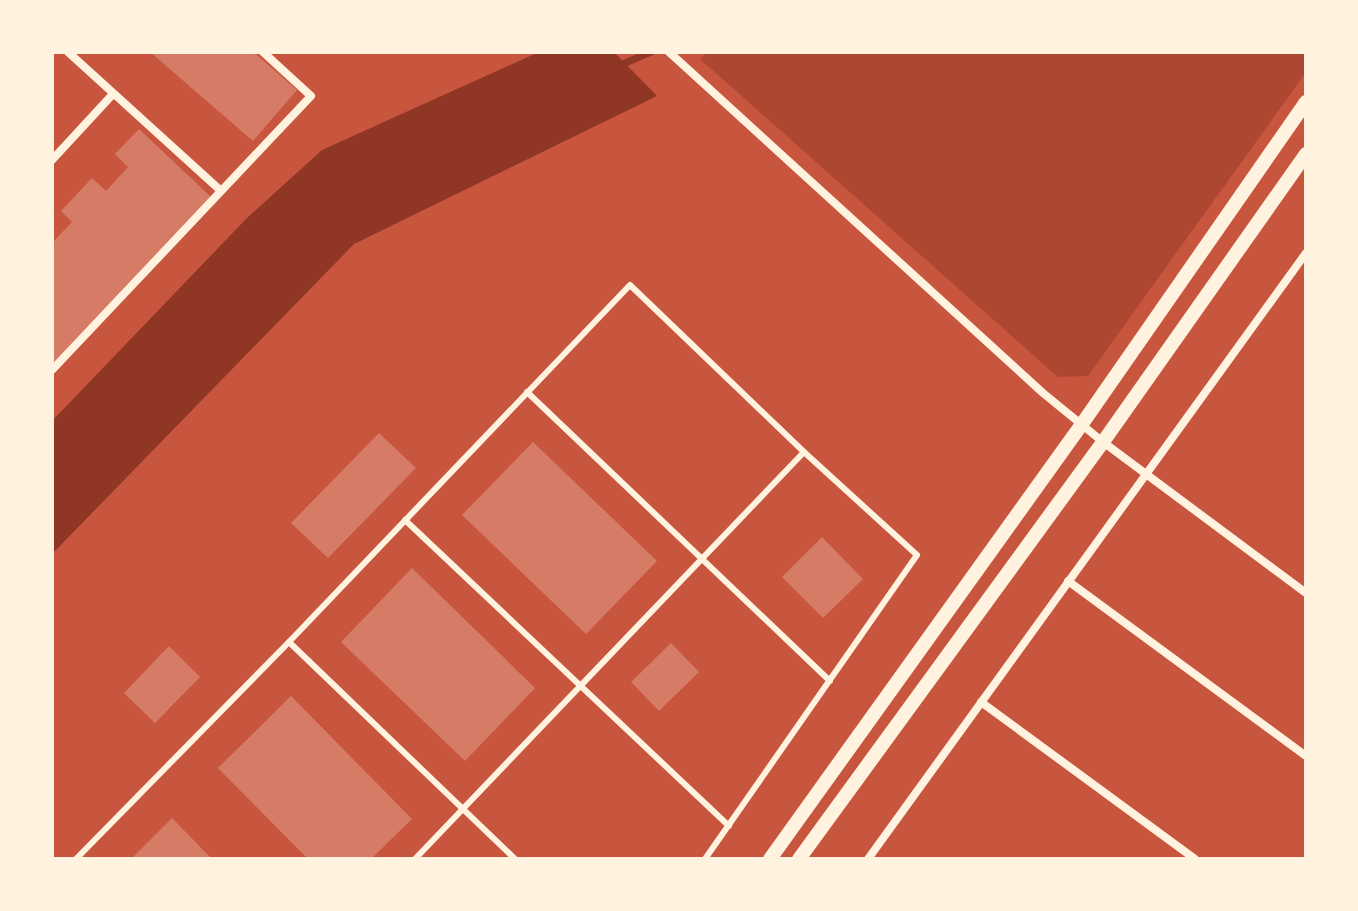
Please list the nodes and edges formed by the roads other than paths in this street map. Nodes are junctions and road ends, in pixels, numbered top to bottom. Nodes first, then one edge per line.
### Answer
1 (68, 52) edge
2 (263, 52) edge
3 (669, 52) edge
4 (113, 94) junction
5 (1306, 102) edge
6 (1306, 154) edge
7 (52, 160) edge
8 (220, 190) junction
9 (1306, 253) edge
10 (1303, 263) edge
11 (52, 370) edge
12 (527, 392) junction
13 (1082, 424) junction
14 (1103, 442) junction
15 (804, 452) junction
16 (1146, 474) junction
17 (405, 520) junction
18 (702, 558) junction
19 (1068, 581) junction
20 (1306, 593) edge
21 (289, 642) junction
22 (830, 681) junction
23 (580, 685) junction
24 (981, 702) junction
25 (1306, 756) edge
26 (462, 809) junction
27 (729, 826) junction
28 (76, 859) edge
29 (415, 859) edge
30 (515, 859) edge
31 (705, 859) edge
32 (770, 859) edge
33 (799, 859) edge
34 (868, 859) edge
35 (1195, 859) edge

1 - 4 street
2 - 8 street
3 - 13 street
4 - 7 street
4 - 8 street
5 - 13 street
6 - 14 street
8 - 11 street
9 - 10 street
10 - 16 street
12 - 15 lane
12 - 17 lane
12 - 18 lane
13 - 14 street
13 - 32 street
14 - 16 street
14 - 33 street
15 - 18 lane
15 - 22 lane
16 - 19 street
16 - 20 street
17 - 21 lane
17 - 23 lane
18 - 22 lane
18 - 23 lane
19 - 24 street
19 - 25 street
21 - 26 lane
21 - 28 lane
22 - 27 lane
23 - 26 lane
23 - 27 lane
24 - 34 street
24 - 35 street
26 - 29 lane
26 - 30 lane
27 - 31 lane

